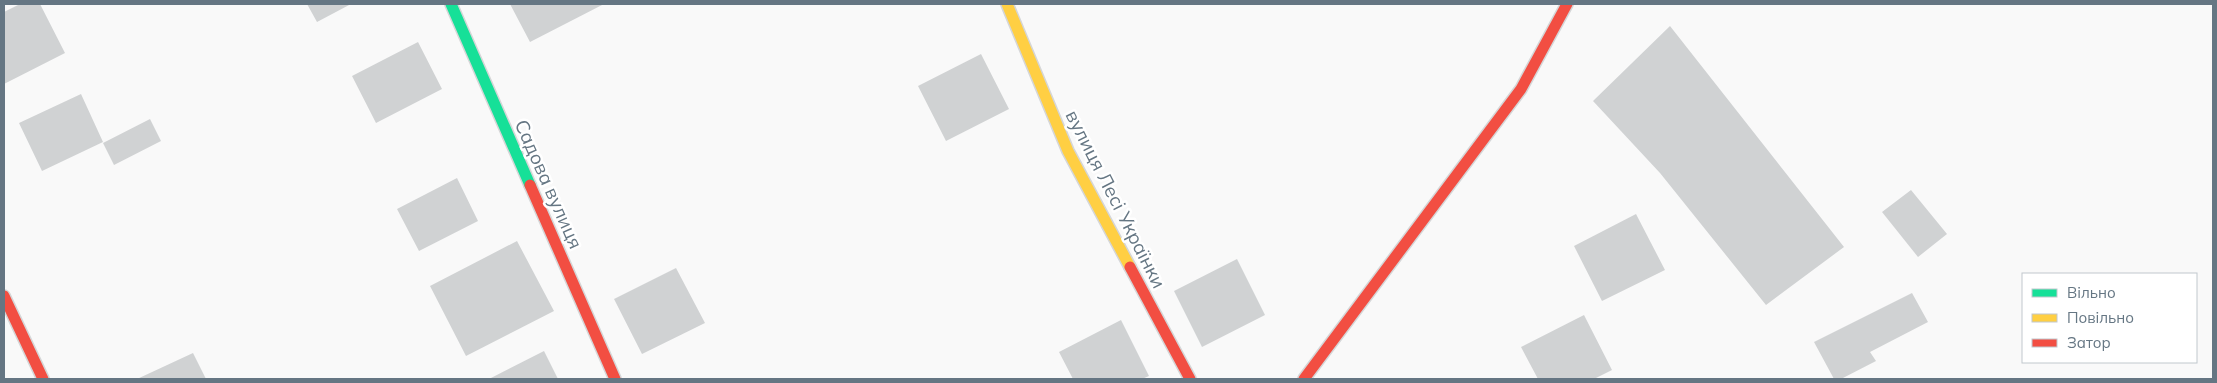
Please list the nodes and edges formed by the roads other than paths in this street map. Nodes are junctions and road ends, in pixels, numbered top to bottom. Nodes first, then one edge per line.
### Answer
1 (451, 4) edge
2 (1007, 4) edge
3 (1567, 4) edge
4 (4, 296) edge
5 (43, 379) edge
6 (615, 379) edge
7 (1190, 379) edge
8 (1304, 379) edge

1 - 6 street, Садова вулиця
2 - 7 street, вулиця Лесі Українки
3 - 8 street
4 - 5 street

